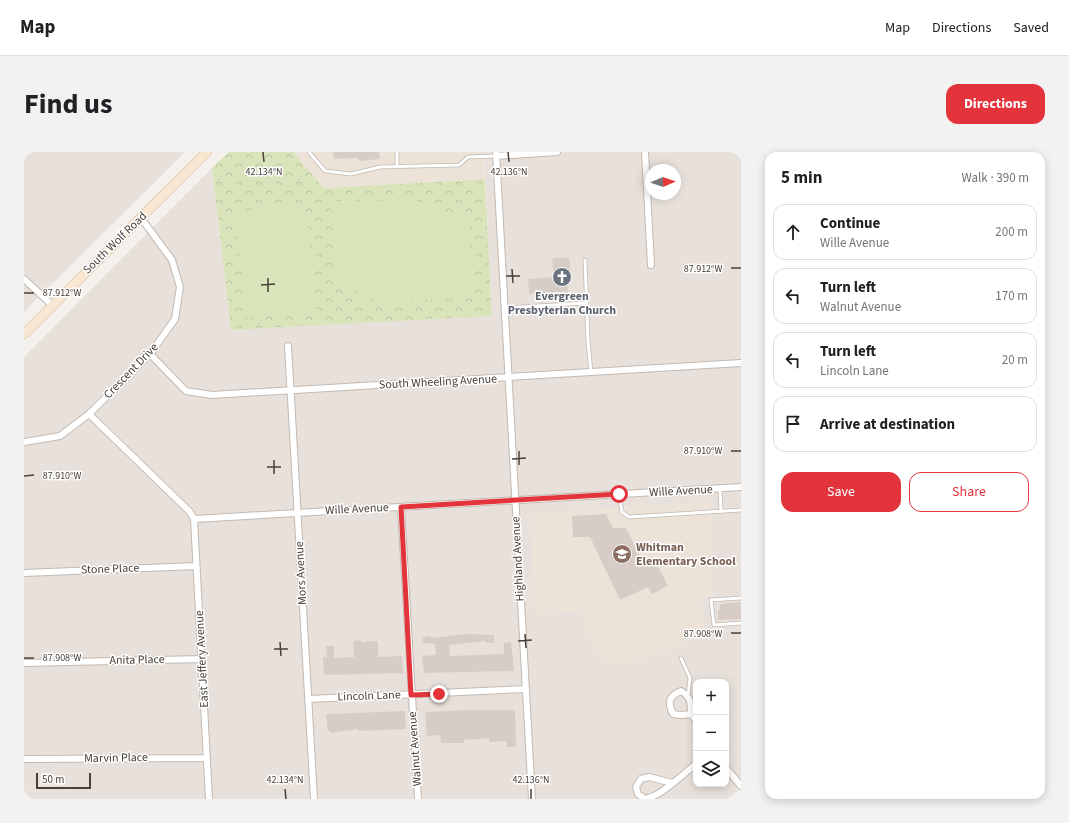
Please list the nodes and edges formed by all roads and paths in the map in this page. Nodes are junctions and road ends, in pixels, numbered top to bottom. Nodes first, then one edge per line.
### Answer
1 (309, 152) edge
2 (397, 152) edge
3 (465, 152) edge
4 (477, 152) edge
5 (557, 152) edge
6 (645, 152) edge
7 (201, 154) edge
8 (496, 154) edge
9 (468, 157) junction
10 (478, 157) junction
11 (397, 167) junction
12 (141, 218) junction
13 (585, 260) dead end
14 (651, 265) dead end
15 (24, 279) edge
16 (586, 303) junction
17 (52, 305) junction
18 (504, 308) junction
19 (24, 334) edge
20 (288, 346) dead end
21 (150, 354) junction
22 (741, 363) edge
23 (591, 372) junction
24 (508, 377) junction
25 (291, 390) junction
26 (89, 414) junction
27 (24, 442) edge
28 (741, 487) edge
29 (720, 488) junction
30 (619, 494) junction
31 (515, 500) junction
32 (401, 507) junction
33 (741, 510) edge
34 (721, 511) junction
35 (298, 513) junction
36 (194, 519) junction
37 (196, 566) junction
38 (24, 573) edge
39 (741, 598) edge
40 (741, 623) edge
41 (681, 658) dead end
42 (202, 659) junction
43 (24, 663) edge
44 (526, 690) junction
45 (411, 695) junction
46 (688, 695) junction
47 (308, 699) junction
48 (691, 714) junction
49 (693, 717) edge
50 (207, 758) junction
51 (24, 759) edge
52 (693, 766) edge
53 (729, 772) edge
54 (672, 783) junction
55 (741, 786) edge
56 (209, 799) edge
57 (314, 799) edge
58 (418, 799) edge
59 (532, 799) edge
60 (645, 799) edge

1 - 11 lane
2 - 11 lane
3 - 9 lane
4 - 10 lane
5 - 8 street
6 - 14 street
7 - 12 main road, South Wolf Road
8 - 10 lane
8 - 18 street, Highland Avenue
9 - 10 lane
9 - 11 lane
12 - 17 main road, South Wolf Road
12 - 21 street, Crescent Drive
13 - 16 lane
15 - 17 street
16 - 18 lane
16 - 23 lane
17 - 19 main road, South Wolf Road
18 - 24 street, Highland Avenue
20 - 25 street, Mors Avenue
21 - 25 street, South Wheeling Avenue
21 - 26 street, Crescent Drive
22 - 23 street, South Wheeling Avenue
23 - 24 street, South Wheeling Avenue
24 - 25 street, South Wheeling Avenue
24 - 31 street, Highland Avenue
25 - 35 street, Mors Avenue
26 - 27 street, Crescent Drive
26 - 36 street
28 - 29 street, Wille Avenue
29 - 30 street, Wille Avenue
29 - 34 lane
30 - 31 street, Wille Avenue
30 - 34 lane
31 - 32 street, Wille Avenue
31 - 44 street, Highland Avenue
32 - 35 street, Wille Avenue
32 - 45 street, Walnut Avenue
33 - 34 lane
35 - 36 street, Wille Avenue
35 - 47 street, Mors Avenue
36 - 37 street, East Jeffery Avenue
37 - 38 street, Stone Place
37 - 42 street, East Jeffery Avenue
39 - 40 lane
41 - 46 lane
42 - 43 street, Anita Place
42 - 50 street, East Jeffery Avenue
44 - 45 street, Lincoln Lane
44 - 59 street, Highland Avenue
45 - 47 street, Lincoln Lane
45 - 58 street, Walnut Avenue
46 - 48 street
46 - 48 street
47 - 57 street, Mors Avenue
48 - 49 street
50 - 51 street, Marvin Place
50 - 56 street, East Jeffery Avenue
52 - 54 street
53 - 55 street
54 - 60 street
54 - 60 street

